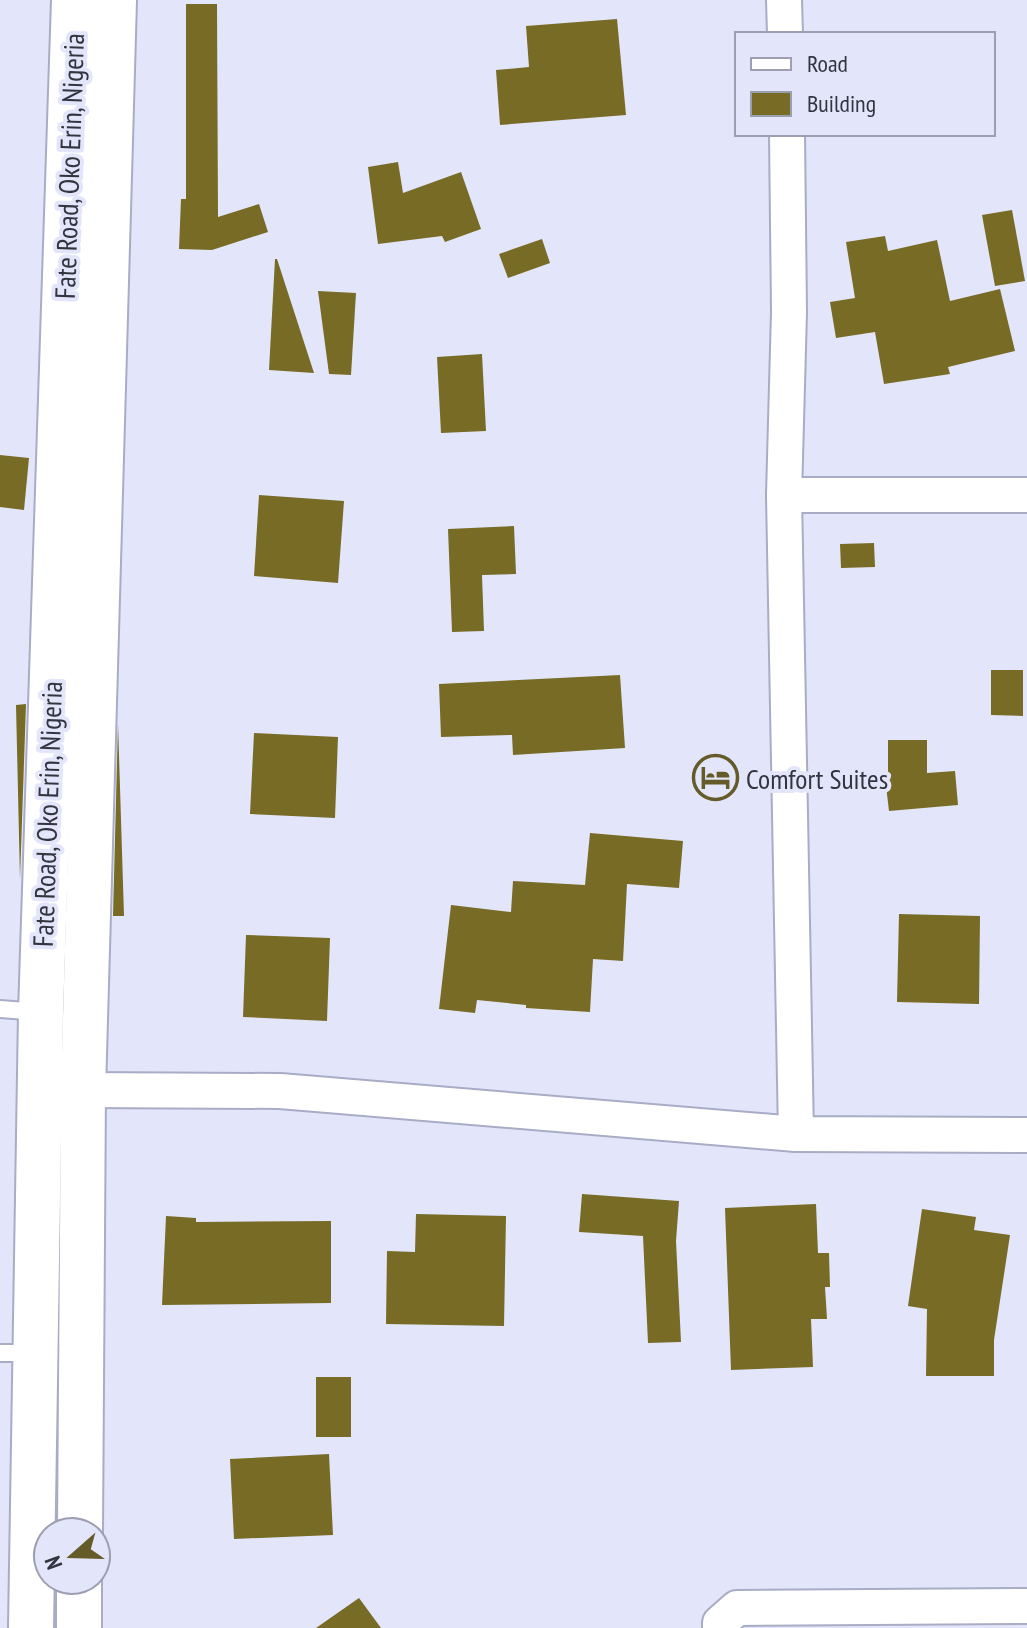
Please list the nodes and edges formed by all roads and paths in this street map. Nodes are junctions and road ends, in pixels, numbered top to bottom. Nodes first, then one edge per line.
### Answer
1 (74, 0) edge
2 (784, 0) edge
3 (114, 11) edge
4 (785, 32) edge
5 (787, 136) edge
6 (784, 495) junction
7 (1027, 495) edge
8 (20, 1011) edge
9 (83, 1090) junction
10 (796, 1134) junction
11 (1027, 1135) edge
12 (18, 1353) edge
13 (80, 1516) edge
14 (79, 1596) edge
15 (1027, 1606) edge
16 (31, 1628) edge
17 (79, 1628) edge
18 (720, 1628) edge

1 - 8 street, Fate Road, Oko Erin, Nigeria
2 - 4 street
3 - 9 street, Fate Road, Oko Erin, Nigeria
5 - 6 street
6 - 7 street
6 - 10 street
8 - 12 street, Fate Road, Oko Erin, Nigeria
9 - 10 street
9 - 13 street, Fate Road, Oko Erin, Nigeria
10 - 11 street
12 - 16 street, Fate Road, Oko Erin, Nigeria
14 - 17 street
15 - 18 street

